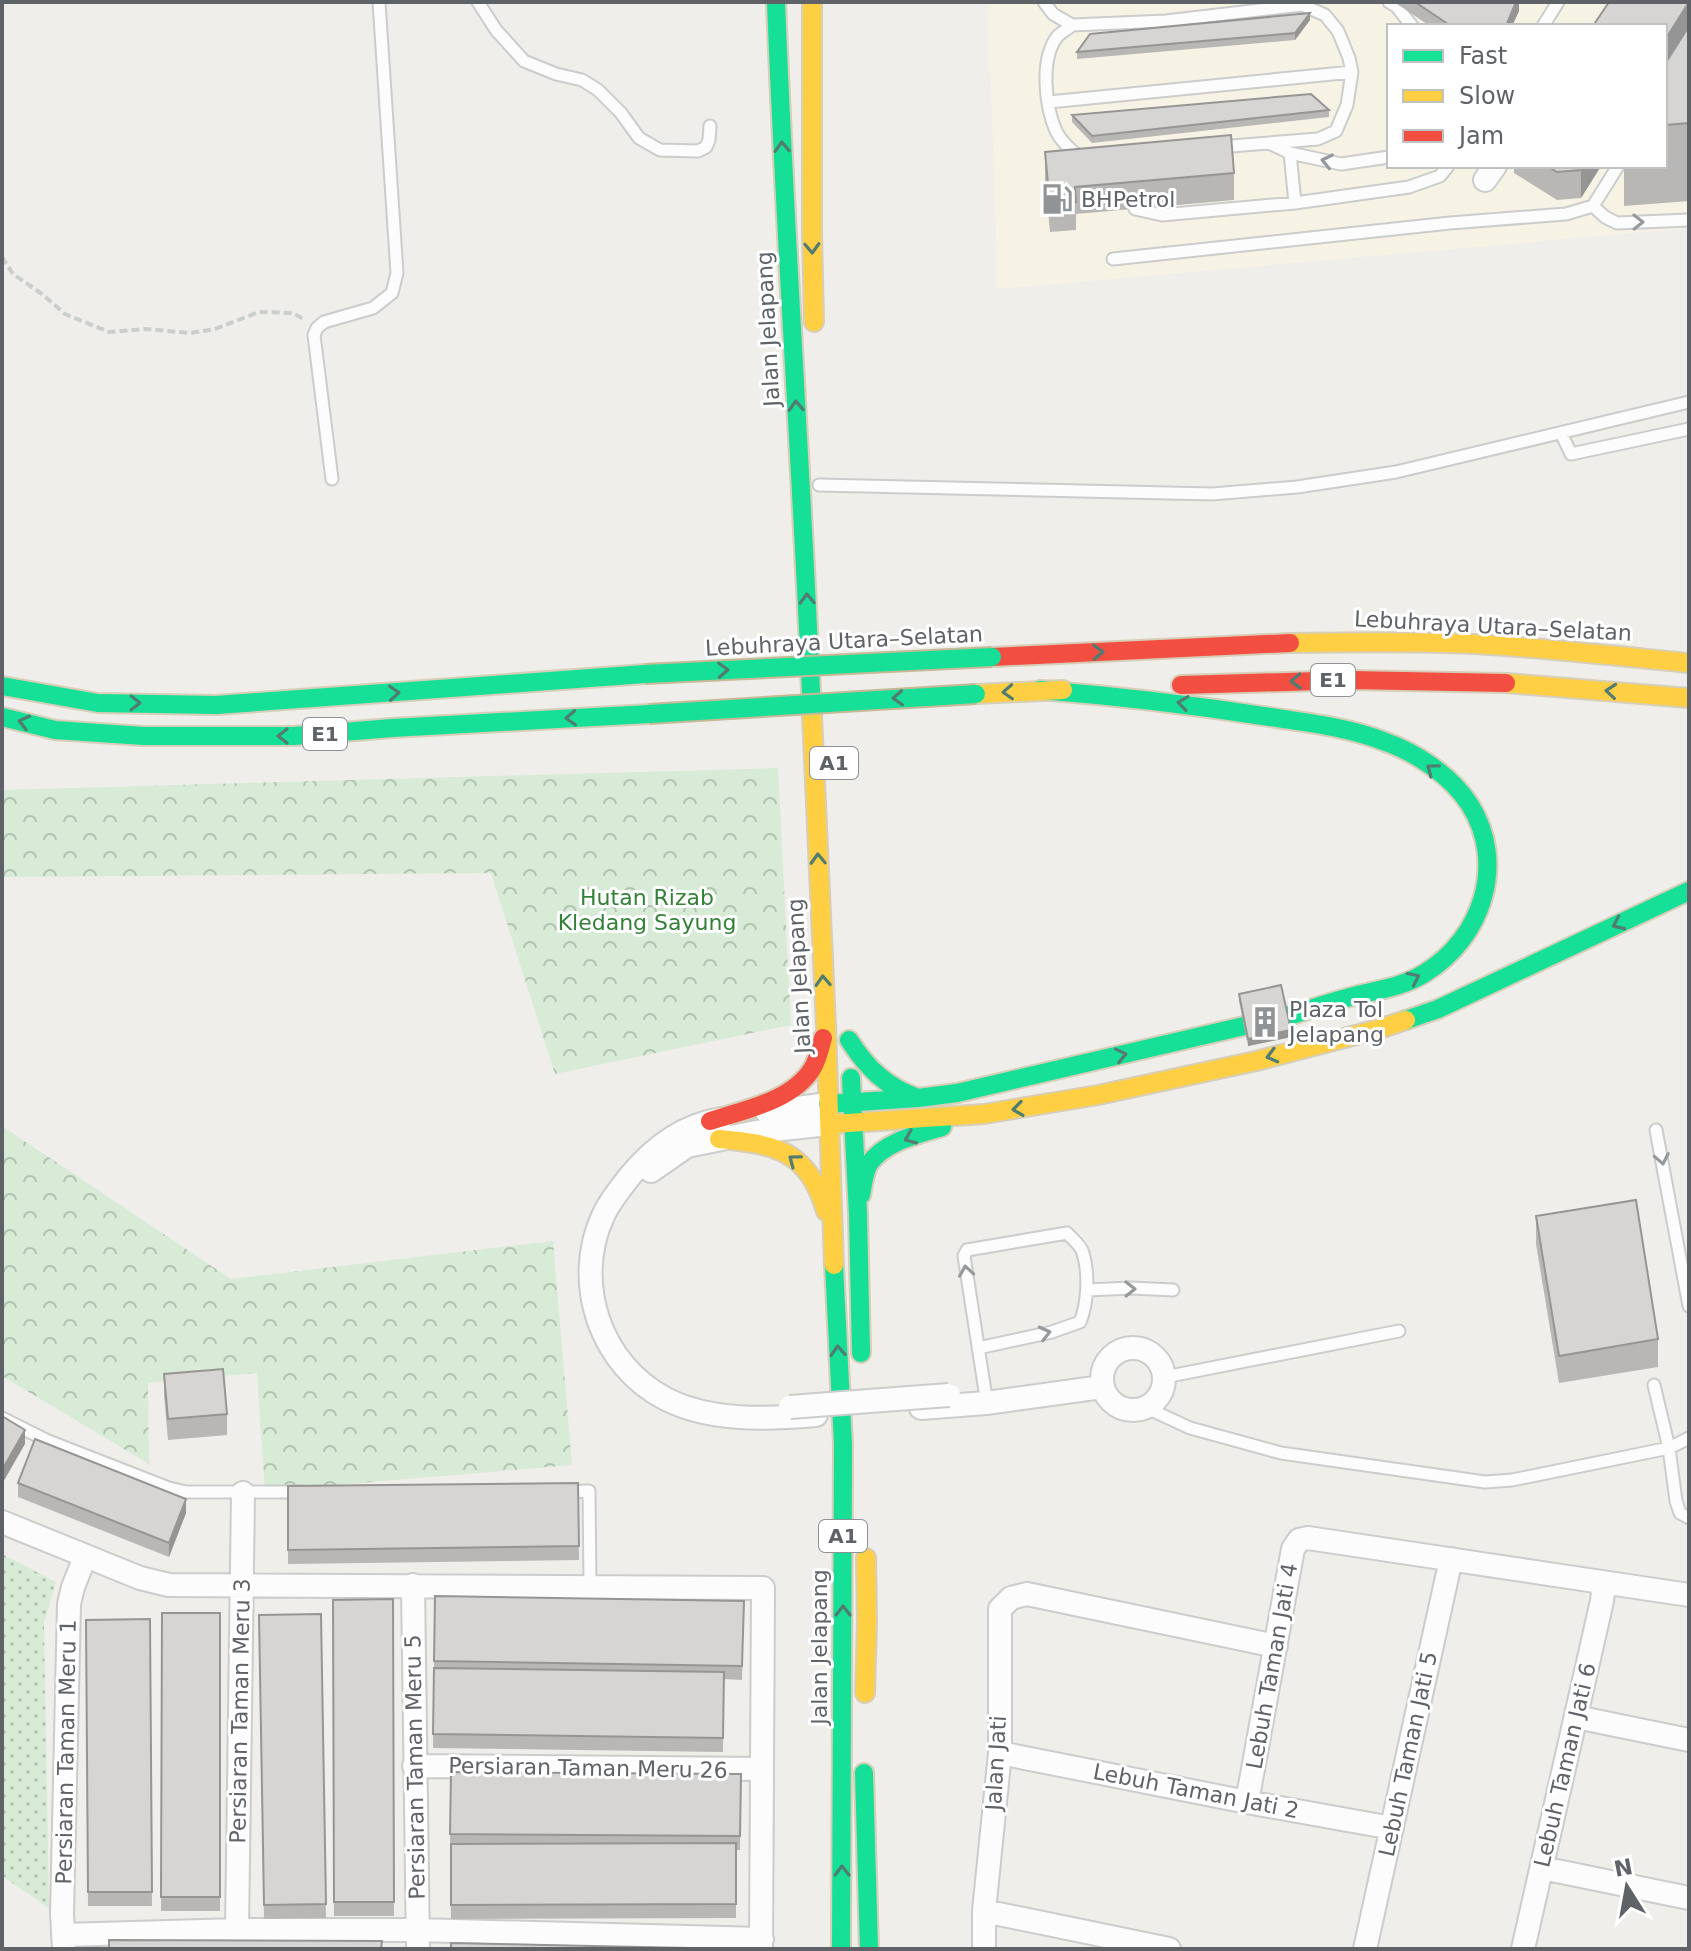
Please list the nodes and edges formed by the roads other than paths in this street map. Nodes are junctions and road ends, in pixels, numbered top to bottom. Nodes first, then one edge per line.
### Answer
1 (379, 2) edge
2 (478, 2) edge
3 (776, 2) edge
4 (812, 2) edge
5 (1044, 2) edge
6 (1389, 2) edge
7 (1558, 2) edge
8 (1410, 24) edge
9 (1544, 24) edge
10 (1072, 25) junction
11 (1352, 72) junction
12 (1049, 102) junction
13 (710, 126) dead end
14 (1268, 143) junction
15 (1205, 148) edge
16 (1290, 153) junction
17 (1387, 157) edge
18 (1088, 161) edge
19 (1446, 168) edge
20 (1617, 168) edge
21 (1295, 203) junction
22 (1593, 206) junction
23 (1135, 209) dead end
24 (1689, 220) edge
25 (1113, 259) dead end
26 (815, 339) dead end
27 (1689, 402) edge
28 (1689, 429) edge
29 (1561, 433) junction
30 (332, 479) dead end
31 (819, 486) dead end
32 (826, 641) dead end
33 (1689, 663) edge
34 (2, 686) edge
35 (1040, 690) junction
36 (1689, 698) edge
37 (2, 717) edge
38 (831, 718) dead end
39 (1689, 891) edge
40 (1286, 1017) edge
41 (826, 1026) junction
42 (1244, 1026) edge
43 (918, 1098) junction
44 (852, 1102) junction
45 (828, 1114) junction
46 (984, 1114) junction
47 (853, 1123) junction
48 (714, 1130) junction
49 (1656, 1130) dead end
50 (858, 1214) junction
51 (832, 1227) junction
52 (1087, 1290) junction
53 (1173, 1290) dead end
54 (1689, 1306) edge
55 (1399, 1331) dead end
56 (978, 1348) junction
57 (1165, 1377) junction
58 (1102, 1380) junction
59 (1654, 1385) dead end
60 (985, 1391) junction
61 (1147, 1408) junction
62 (868, 1415) junction
63 (2, 1418) edge
64 (1689, 1438) edge
65 (1669, 1448) junction
66 (321, 1492) edge
67 (558, 1492) edge
68 (243, 1493) junction
69 (1689, 1518) edge
70 (2, 1522) edge
71 (865, 1544) dead end
72 (85, 1557) junction
73 (1451, 1559) junction
74 (1599, 1582) junction
75 (413, 1585) junction
76 (242, 1586) junction
77 (590, 1587) junction
78 (1689, 1595) edge
79 (1276, 1646) junction
80 (865, 1707) dead end
81 (1576, 1717) junction
82 (1689, 1740) edge
83 (864, 1752) dead end
84 (1000, 1753) junction
85 (414, 1766) junction
86 (762, 1769) junction
87 (1247, 1802) junction
88 (1392, 1828) junction
89 (1542, 1868) junction
90 (1689, 1898) edge
91 (984, 1911) junction
92 (237, 1930) junction
93 (418, 1939) edge
94 (64, 1942) edge
95 (762, 1944) edge
96 (1128, 1945) edge
97 (841, 1949) edge
98 (869, 1949) edge
99 (984, 1949) edge
100 (1169, 1949) edge
101 (1365, 1949) edge
102 (1523, 1949) edge

1 - 30 lane
2 - 13 lane
41 -> 3 main road, Jalan Jelapang / A1
4 -> 26 main road, Jalan Jelapang
5 - 10 lane
6 - 8 lane
7 - 9 lane
10 - 11 lane
10 - 12 lane
11 - 12 lane
11 - 14 lane
12 - 18 lane
14 - 15 lane
14 - 16 lane
17 -> 16 lane
16 - 21 lane
19 - 21 lane
20 - 22 lane
21 - 23 lane
22 -> 24 lane
22 - 25 lane
27 - 29 lane
28 - 29 lane
29 - 31 lane
32 - 38 main road, A1
34 -> 33 main road, Lebuhraya Utara–Selatan / E1, bridge
36 -> 35 main road, E1
35 -> 37 main road, E1, bridge
40 -> 35 main road
39 -> 46 main road
41 - 45 main road, Jalan Jelapang / A1
41 - 48 main road
43 -> 42 main road
43 - 44 main road
43 - 44 main road, Jalan Jelapang
44 - 45 main road
44 - 47 main road, Jalan Jelapang
45 - 47 main road
45 - 48 street
45 - 51 main road, Jalan Jelapang / A1
46 - 47 main road
46 -> 50 main road
47 - 50 main road, Jalan Jelapang
51 -> 48 main road
48 - 60 street, bridge
48 - 62 street
49 -> 54 lane
50 - 62 main road, Jalan Jelapang
97 -> 51 main road, Jalan Jelapang / A1
52 -> 53 lane
56 -> 52 lane
56 -> 52 lane
55 - 57 lane
56 - 60 lane
57 - 58 street
57 - 61 street
58 - 60 street
58 - 61 street
58 - 62 street
59 - 65 lane
61 - 65 lane
63 - 68 lane
64 - 65 lane
65 - 69 lane
66 - 68 lane
67 - 77 lane
68 - 76 street, Persiaran Taman Meru 3
70 - 72 street
71 - 80 main road, Jalan Jelapang / A1
72 - 76 street
72 - 94 street, Persiaran Taman Meru 1
73 - 74 street
73 - 79 street, Lebuh Taman Jati 4
73 - 88 street, Lebuh Taman Jati 5
74 - 78 street
74 - 81 street, Lebuh Taman Jati 6
75 - 76 street
75 - 77 street
75 - 85 street, Persiaran Taman Meru 5
76 - 92 street, Persiaran Taman Meru 3
77 - 86 street
79 - 84 street, Jalan Jati
79 - 87 street, Lebuh Taman Jati 4
81 - 82 street
81 - 89 street, Lebuh Taman Jati 6
83 - 98 main road
84 - 87 street, Lebuh Taman Jati 2
84 - 91 street, Jalan Jati
85 - 86 street, Persiaran Taman Meru 26
85 - 93 street, Persiaran Taman Meru 5
86 - 95 street
87 - 88 street, Lebuh Taman Jati 2
88 - 101 street, Lebuh Taman Jati 5
89 - 90 street
89 - 102 street, Lebuh Taman Jati 6
91 - 96 street
91 - 99 street, Jalan Jati
92 - 93 street
92 - 94 street
93 - 95 street
96 - 100 street

